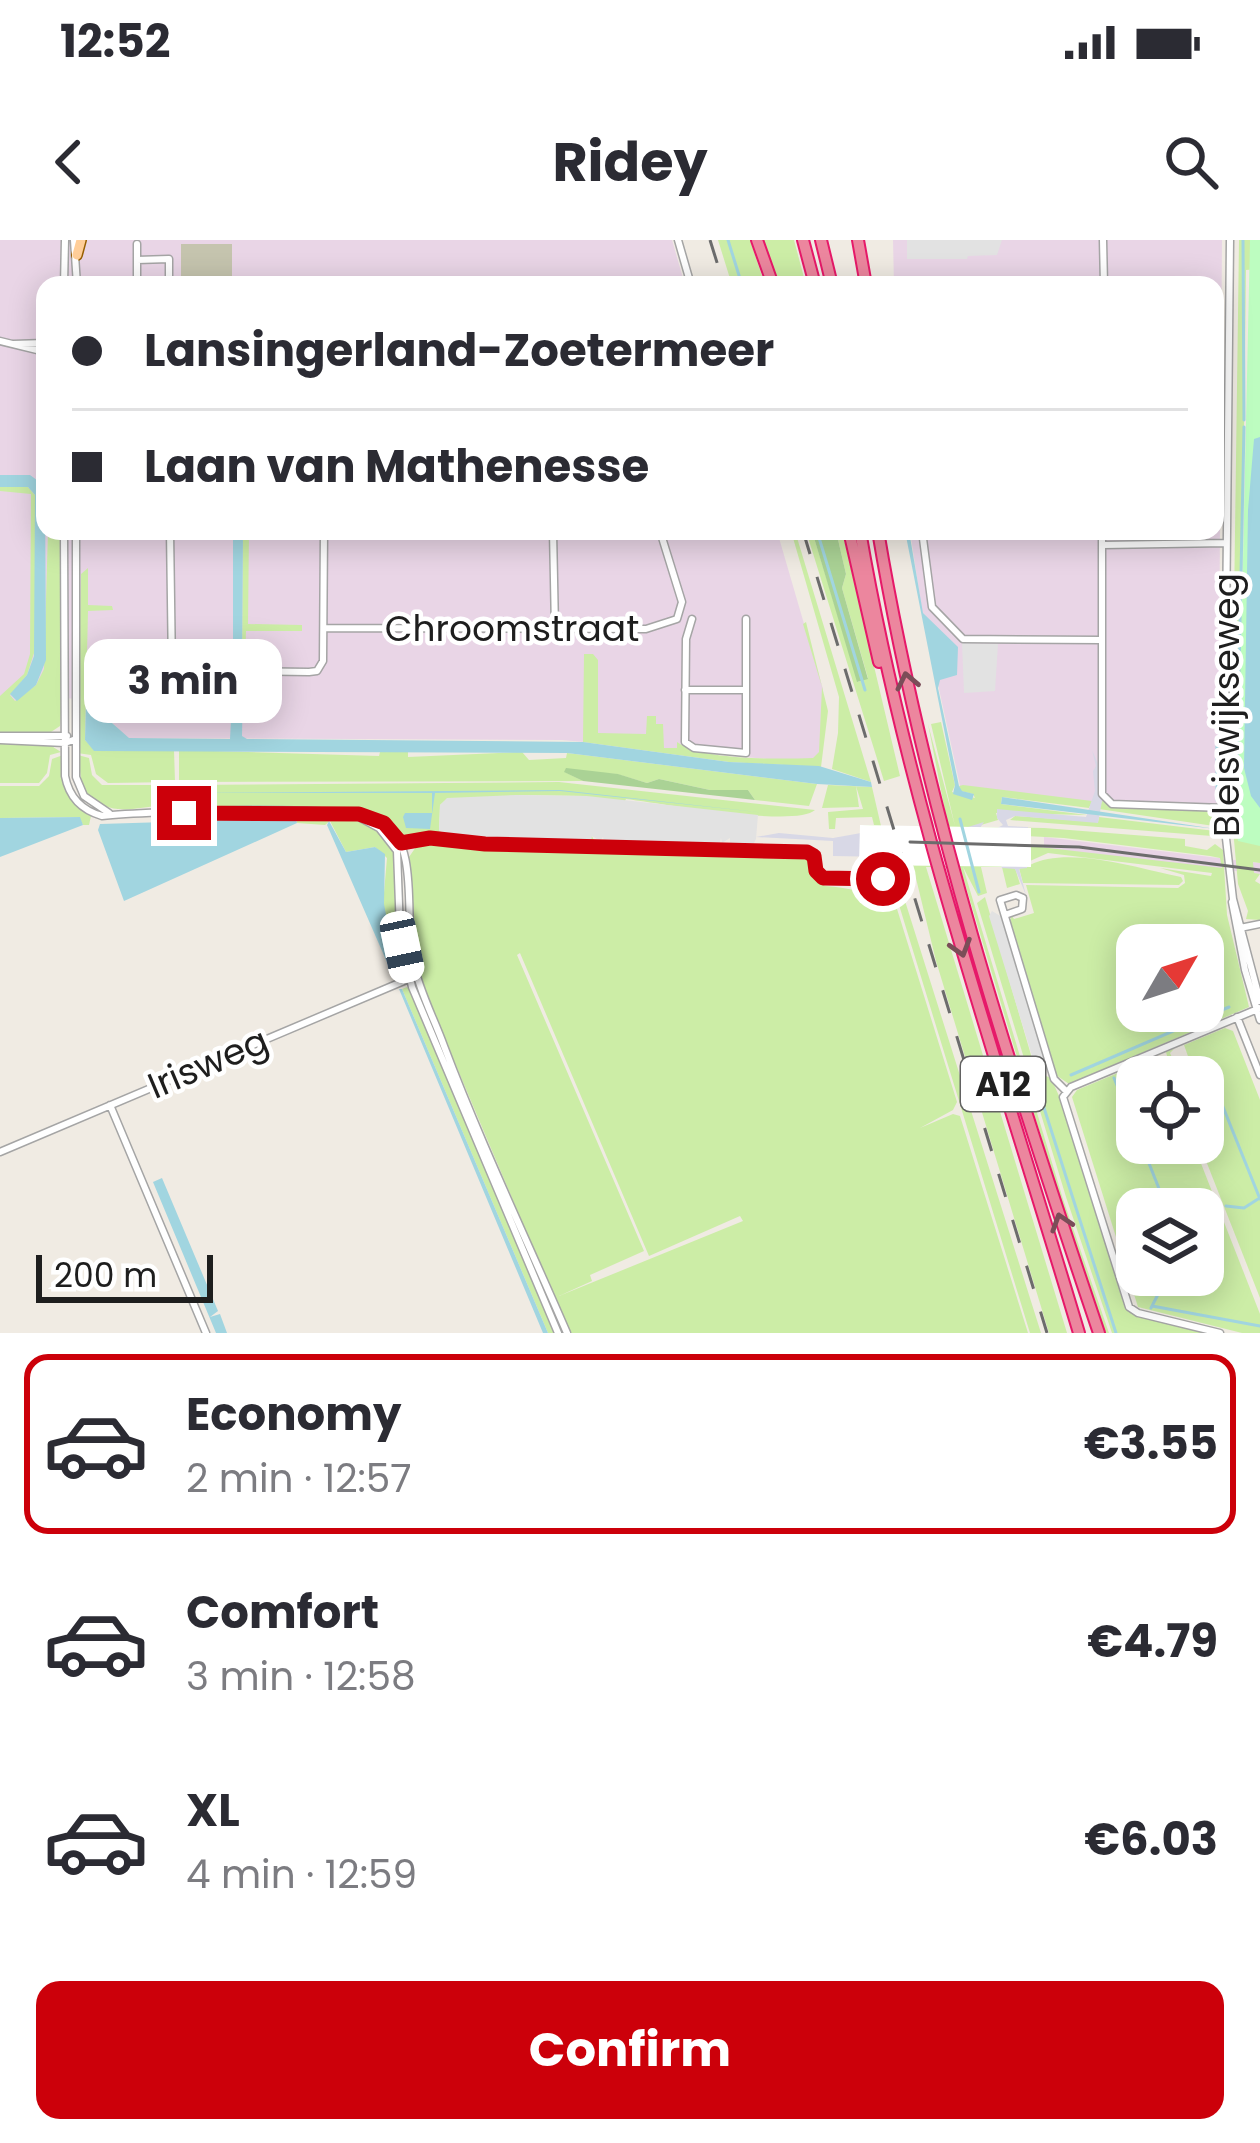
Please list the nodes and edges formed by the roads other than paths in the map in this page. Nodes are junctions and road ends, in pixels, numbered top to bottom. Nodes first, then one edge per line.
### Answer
1 (73, 240) edge
2 (678, 240) edge
3 (757, 240) edge
4 (803, 240) edge
5 (820, 240) edge
6 (858, 240) edge
7 (1103, 240) edge
8 (1230, 240) edge
9 (137, 244) dead end
10 (76, 256) joint
11 (137, 260) junction
12 (66, 276) edge
13 (77, 276) edge
14 (137, 276) edge
15 (169, 276) edge
16 (688, 276) edge
17 (770, 276) edge
18 (813, 276) edge
19 (830, 276) edge
20 (864, 276) edge
21 (1104, 276) edge
22 (0, 341) edge
23 (36, 343) edge
24 (11, 344) junction
25 (36, 350) edge
26 (64, 540) edge
27 (76, 540) edge
28 (170, 540) edge
29 (324, 540) edge
30 (553, 540) edge
31 (663, 540) edge
32 (851, 540) edge
33 (862, 540) edge
34 (881, 540) edge
35 (923, 540) edge
36 (1102, 540) edge
37 (1226, 543) junction
38 (1102, 545) junction
39 (692, 619) dead end
40 (746, 619) dead end
41 (324, 628) junction
42 (555, 629) junction
43 (1101, 640) junction
44 (686, 690) junction
45 (745, 690) junction
46 (0, 738) edge
47 (66, 739) junction
48 (76, 739) junction
49 (911, 770) junction
50 (1224, 808) junction
51 (112, 815) junction
52 (401, 848) junction
53 (865, 879) dead end
54 (1005, 915) junction
55 (1260, 924) edge
56 (1238, 928) junction
57 (413, 978) junction
58 (1259, 1006) edge
59 (1237, 1017) junction
60 (1260, 1020) edge
61 (1260, 1076) edge
62 (1066, 1091) junction
63 (110, 1105) junction
64 (0, 1152) edge
65 (206, 1333) edge
66 (563, 1333) edge
67 (1078, 1333) edge
68 (1099, 1333) edge
69 (1220, 1333) edge

1 - 10 main road
1 - 12 street
2 - 16 street
3 - 17 highway
4 - 18 highway
5 - 19 highway
6 - 20 highway
7 - 21 street
8 - 37 street, Bleiswijkseweg
9 - 11 street
10 - 13 street
11 - 14 street
11 - 15 street
22 - 24 street
23 - 24 street
24 - 25 street
26 - 47 street
27 - 48 street
28 - 41 street
29 - 41 street
30 - 42 street
31 - 42 street, Chroomstraat
32 - 49 highway, A12
33 - 49 highway, A12
68 -> 34 highway, A12
35 - 43 street
36 - 38 street
37 - 38 street
37 - 50 street, Bleiswijkseweg
38 - 43 street
39 - 44 street
40 - 45 street
41 - 42 street, Chroomstraat
43 - 50 street
44 - 45 street
44 - 45 street
46 - 47 street
47 - 48 street
47 - 51 street
48 - 51 street
49 -> 67 highway, A12
50 - 56 street, Bleiswijkseweg
51 - 52 street
52 - 53 street
52 - 57 street
54 - 54 street
54 - 62 street
55 - 56 street
56 - 58 street, Bleiswijkseweg
57 - 63 street, Irisweg
57 - 66 street
57 - 66 street
58 - 59 street
58 - 60 street, Bleiswijkseweg
59 - 61 street
59 - 62 street
62 - 69 street
63 - 64 street, Irisweg
63 - 65 street

